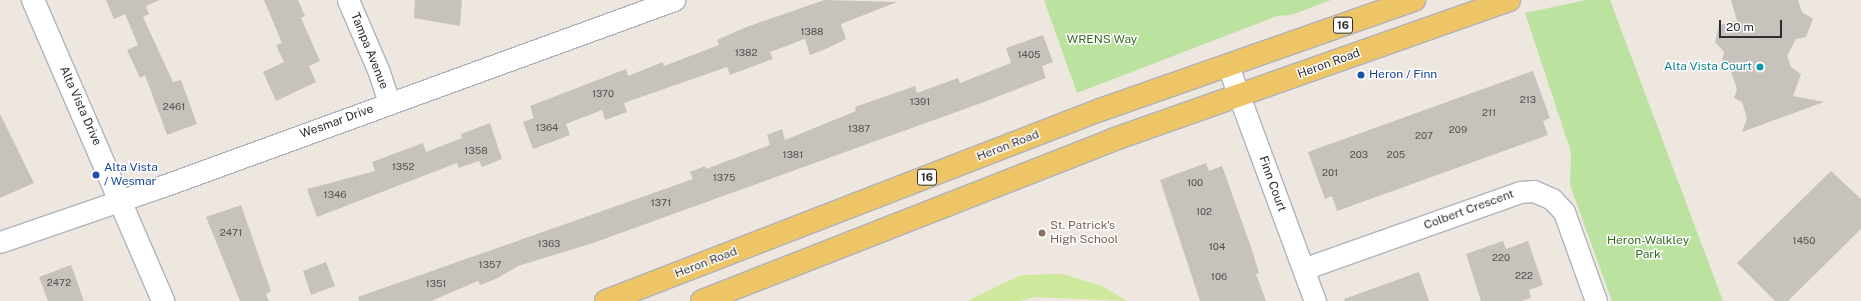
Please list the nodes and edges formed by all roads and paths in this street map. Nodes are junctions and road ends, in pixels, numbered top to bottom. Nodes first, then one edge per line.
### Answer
1 (33, 0) edge
2 (348, 0) edge
3 (674, 0) edge
4 (1414, 0) edge
5 (1509, 0) edge
6 (627, 8) edge
7 (1228, 66) junction
8 (1239, 96) junction
9 (389, 103) junction
10 (120, 199) junction
11 (0, 242) edge
12 (1303, 269) junction
13 (164, 301) edge
14 (606, 301) edge
15 (702, 301) edge
16 (1315, 301) edge
17 (1596, 301) edge

1 - 10 street, Alta Vista Drive
2 - 9 street, Tampa Avenue
3 - 6 street, Wesmar Drive
4 - 7 main road, Heron Road / 16
5 - 8 main road, Heron Road
6 - 9 street, Wesmar Drive
7 - 8 street, Finn Court
7 - 14 main road, Heron Road / 16
8 - 12 street, Finn Court
8 - 15 main road, Heron Road
9 - 10 street, Wesmar Drive
10 - 11 street, Wesmar Drive
10 - 13 street, Alta Vista Drive
12 - 16 street, Finn Court
12 - 17 street, Colbert Crescent

